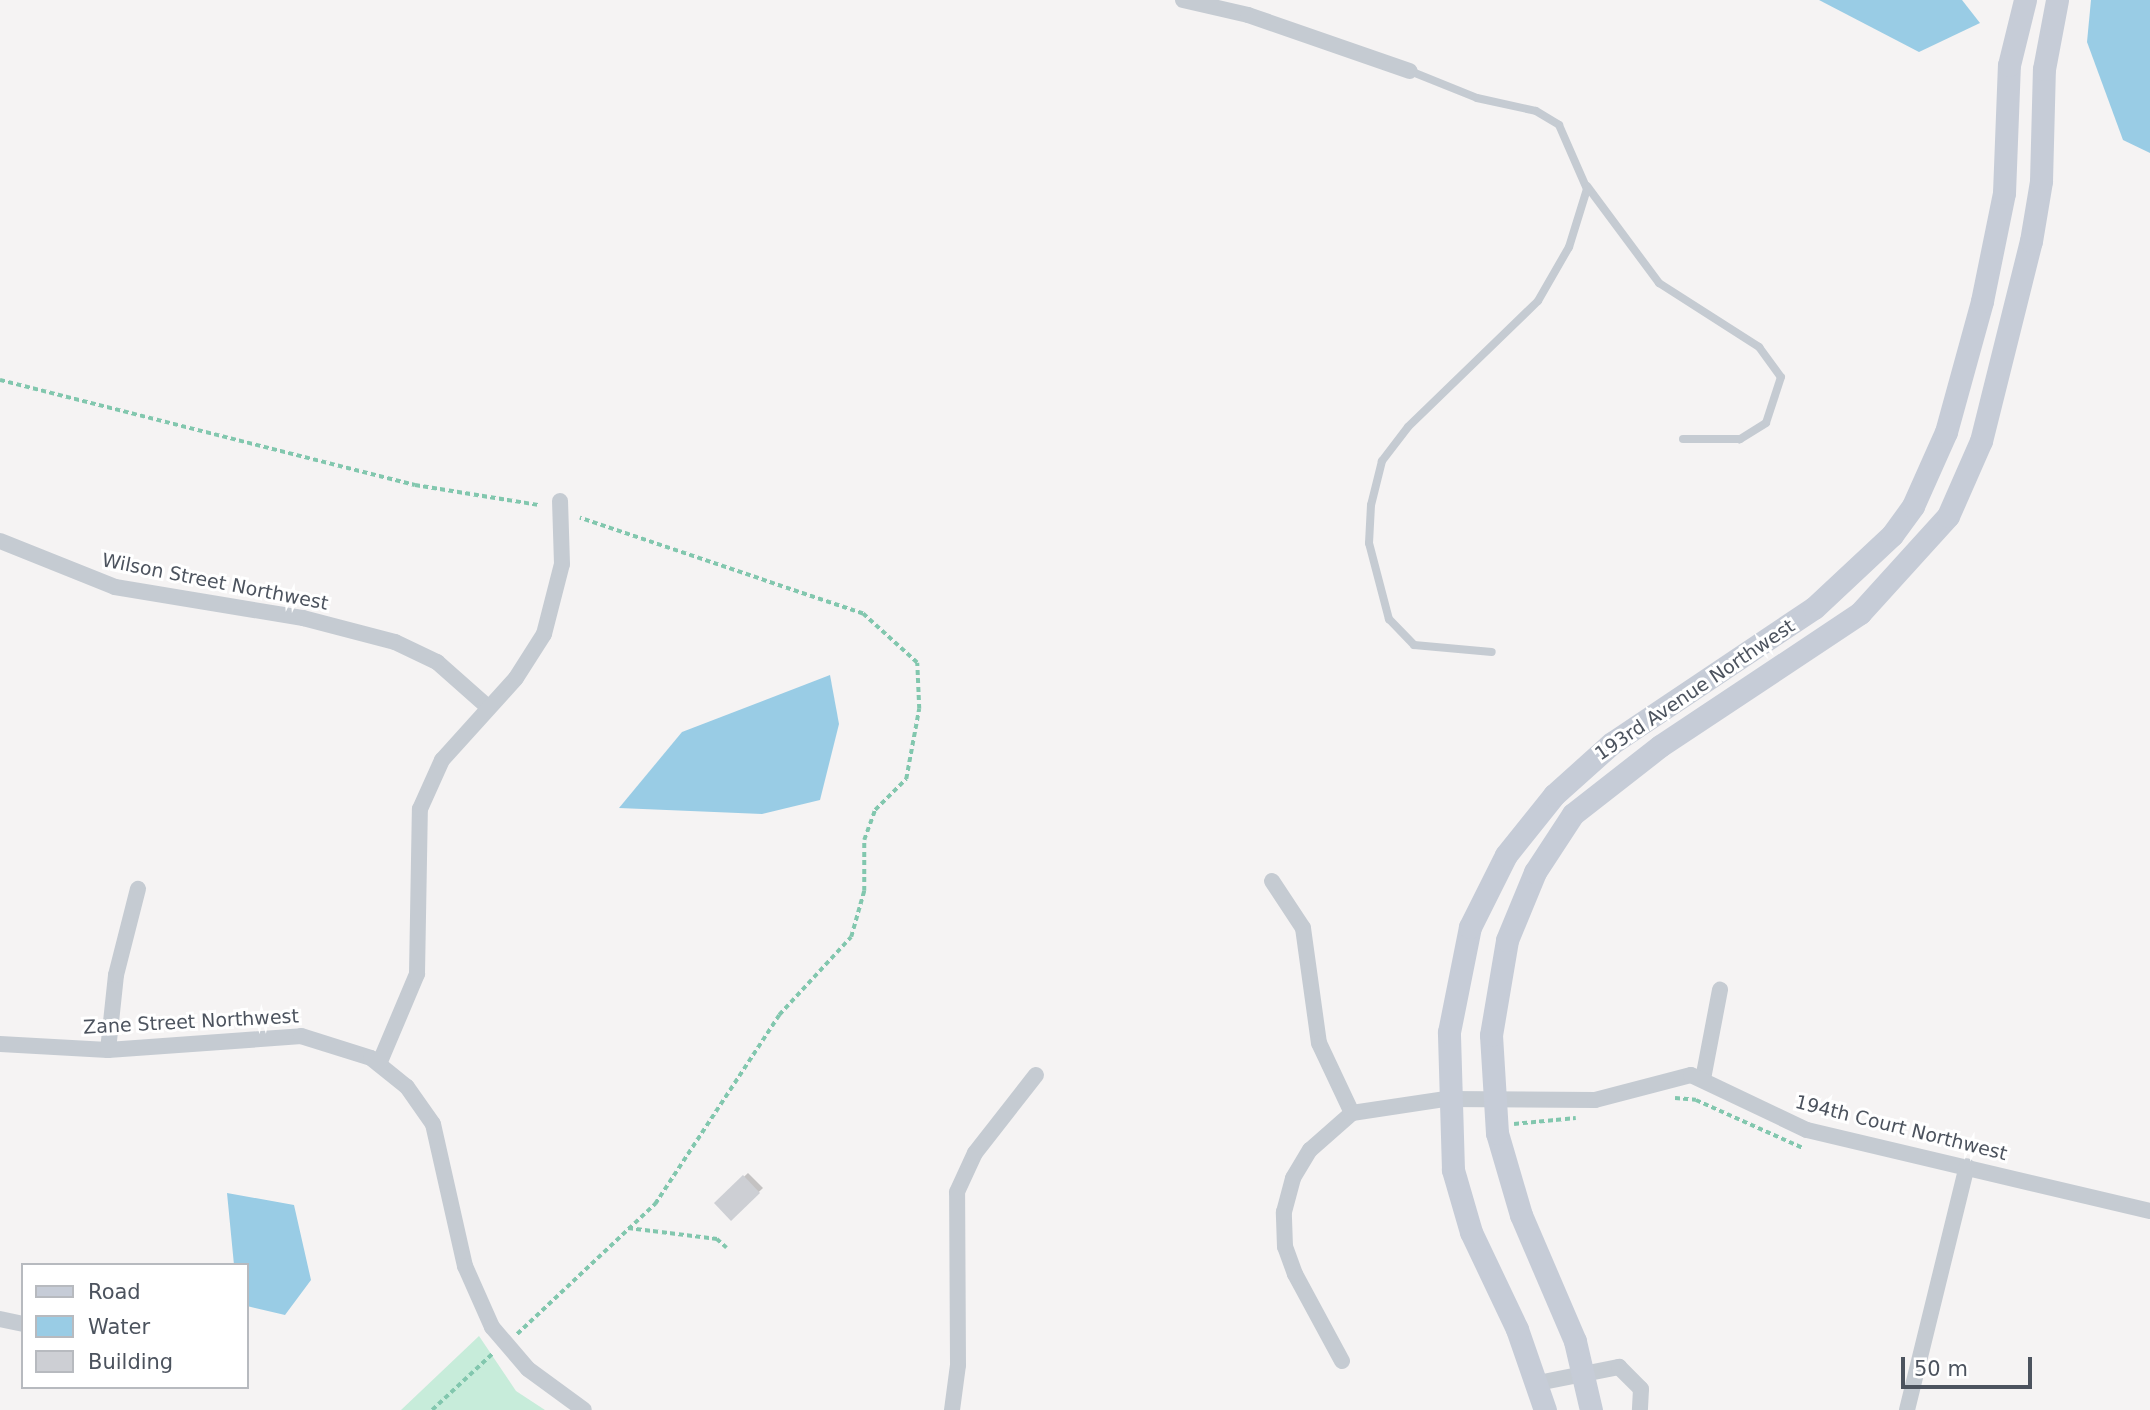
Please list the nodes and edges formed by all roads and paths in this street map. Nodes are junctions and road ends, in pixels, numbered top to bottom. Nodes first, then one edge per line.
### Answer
1 (1184, 0) edge
2 (2025, 0) edge
3 (2056, 0) edge
4 (1410, 71) joint
5 (1583, 180) junction
6 (0, 380) edge
7 (1683, 439) dead end
8 (560, 501) dead end
9 (539, 505) dead end
10 (580, 518) dead end
11 (0, 541) edge
12 (1492, 652) dead end
13 (489, 708) junction
14 (1272, 881) dead end
15 (138, 889) dead end
16 (1720, 990) dead end
17 (0, 1044) edge
18 (108, 1050) junction
19 (379, 1064) junction
20 (1036, 1075) dead end
21 (1703, 1079) junction
22 (1661, 1096) dead end
23 (1446, 1099) junction
24 (1493, 1100) junction
25 (1352, 1113) junction
26 (1582, 1117) dead end
27 (1505, 1126) dead end
28 (1806, 1148) dead end
29 (1967, 1166) junction
30 (2150, 1212) edge
31 (628, 1228) junction
32 (727, 1248) dead end
33 (0, 1319) edge
34 (21, 1324) edge
35 (513, 1338) dead end
36 (492, 1354) dead end
37 (1342, 1361) dead end
38 (1584, 1370) junction
39 (1538, 1383) junction
40 (432, 1410) edge
41 (584, 1410) edge
42 (952, 1410) edge
43 (1545, 1410) edge
44 (1591, 1410) edge
45 (1640, 1410) edge
46 (1907, 1410) edge

1 - 4 street
2 - 23 street, 193rd Avenue Northwest
3 - 24 street, 193rd Avenue Northwest
4 - 5 lane
5 - 7 lane
5 - 12 lane
6 - 9 path
8 - 13 street
10 - 31 path
11 - 13 street, Wilson Street Northwest
13 - 19 street
14 - 25 street
15 - 18 street
16 - 21 street
17 - 18 street, Zane Street Northwest
18 - 19 street, Zane Street Northwest
19 - 41 street, Zane Street Northwest
20 - 42 street
21 - 24 street, 194th Court Northwest
21 - 29 street, 194th Court Northwest
22 - 28 path
23 - 24 street, 194th Court Northwest
23 - 25 street, 194th Court Northwest
23 - 39 street, 193rd Avenue Northwest
24 - 38 street, 193rd Avenue Northwest
25 - 37 street
26 - 27 path
29 - 30 street, 194th Court Northwest
29 - 46 street
31 - 32 path
31 - 35 path
33 - 34 street
36 - 40 path
38 - 39 street
38 - 44 street, 193rd Avenue Northwest
38 - 45 street
39 - 43 street, 193rd Avenue Northwest

